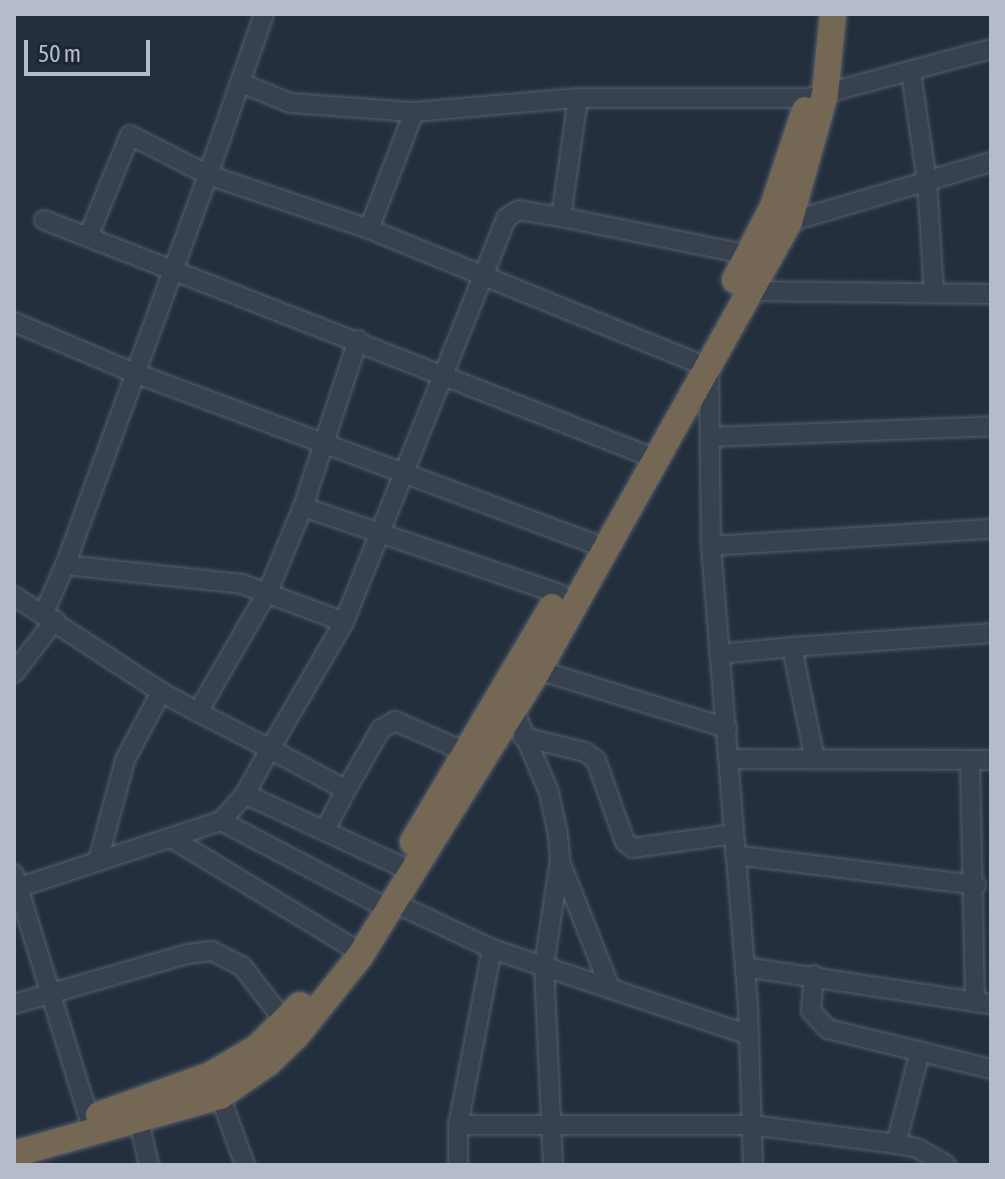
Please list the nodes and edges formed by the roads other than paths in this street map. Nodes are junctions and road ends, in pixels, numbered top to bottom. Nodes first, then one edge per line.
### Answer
1 (264, 14) edge
2 (817, 14) edge
3 (833, 14) edge
4 (991, 49) edge
5 (911, 73) junction
6 (241, 83) junction
7 (816, 96) junction
8 (578, 98) junction
9 (414, 112) junction
10 (991, 162) edge
11 (208, 175) junction
12 (927, 181) junction
13 (561, 217) junction
14 (44, 220) dead end
15 (789, 222) junction
16 (369, 229) junction
17 (88, 237) junction
18 (750, 255) junction
19 (172, 269) junction
20 (483, 273) junction
21 (750, 291) junction
22 (934, 293) junction
23 (991, 294) edge
24 (14, 322) edge
25 (358, 340) junction
26 (700, 360) junction
27 (132, 372) junction
28 (441, 372) junction
29 (991, 426) edge
30 (711, 437) junction
31 (323, 444) junction
32 (641, 453) junction
33 (401, 473) junction
34 (303, 507) junction
35 (991, 529) edge
36 (382, 533) junction
37 (590, 542) junction
38 (711, 546) junction
39 (65, 565) junction
40 (268, 591) junction
41 (560, 594) junction
42 (14, 596) edge
43 (50, 617) junction
44 (344, 622) junction
45 (991, 633) edge
46 (792, 647) junction
47 (719, 654) junction
48 (538, 670) junction
49 (14, 673) edge
50 (161, 692) junction
51 (514, 710) junction
52 (198, 712) junction
53 (727, 728) junction
54 (523, 737) junction
55 (270, 749) junction
56 (466, 752) junction
57 (729, 759) junction
58 (815, 760) junction
59 (991, 760) edge
60 (970, 762) junction
61 (346, 790) junction
62 (245, 794) junction
63 (221, 821) junction
64 (326, 828) junction
65 (734, 834) junction
66 (173, 839) junction
67 (984, 848) edge
68 (735, 855) junction
69 (560, 859) junction
70 (98, 861) junction
71 (400, 866) junction
72 (15, 884) edge
73 (976, 885) junction
74 (388, 904) junction
75 (350, 946) junction
76 (492, 949) junction
77 (544, 966) junction
78 (745, 967) junction
79 (814, 975) junction
80 (610, 988) junction
81 (50, 991) junction
82 (983, 1003) edge
83 (14, 1004) edge
84 (285, 1022) junction
85 (749, 1035) junction
86 (920, 1051) junction
87 (991, 1069) edge
88 (220, 1096) junction
89 (89, 1118) junction
90 (139, 1121) junction
91 (458, 1125) junction
92 (752, 1125) junction
93 (553, 1126) junction
94 (14, 1136) edge
95 (896, 1144) junction
96 (14, 1154) edge
97 (46, 1156) edge
98 (149, 1165) edge
99 (245, 1165) edge
100 (458, 1165) edge
101 (553, 1165) edge
102 (753, 1165) edge
103 (947, 1165) edge

1 - 6 street
2 - 7 highway
3 - 7 highway
4 - 5 street
5 - 7 street
5 - 12 street
6 - 9 street
6 - 11 street
7 - 8 street
7 - 15 highway
7 - 18 highway
8 - 9 street
8 - 13 street
9 - 16 street
10 - 12 street
11 - 16 street
11 - 17 street
11 - 19 street
12 - 15 street
12 - 22 street
13 - 18 street
13 - 20 street
14 - 17 street
15 - 21 highway
16 - 20 street
17 - 19 street
18 - 26 highway
19 - 25 street
19 - 27 street
20 - 26 street
20 - 28 street
21 - 22 street
21 - 26 highway
22 - 23 street
24 - 27 street
25 - 28 street
25 - 31 street
26 - 30 street
26 - 32 highway
26 - 48 highway
27 - 31 street
27 - 39 street
28 - 32 street
28 - 33 street
29 - 30 street
30 - 38 street
31 - 33 street
31 - 34 street
32 - 37 highway
33 - 36 street
33 - 37 street
34 - 36 street
34 - 40 street
35 - 38 street
36 - 41 street
36 - 44 street
37 - 41 highway
38 - 47 street
39 - 40 street
39 - 43 street
40 - 44 street
40 - 52 street
41 - 56 highway
42 - 43 street
43 - 49 street
43 - 50 street
44 - 55 street
45 - 46 street
46 - 47 street
46 - 58 street
47 - 53 street
48 - 51 highway
48 - 53 street
50 - 52 street
50 - 70 street
51 - 54 street
51 - 74 highway
52 - 55 street
53 - 57 street
54 - 65 street
54 - 69 street
55 - 61 street
55 - 62 street
56 - 61 street
56 - 71 highway
57 - 58 street
57 - 65 street
58 - 60 street
59 - 60 street
60 - 67 street
61 - 64 street
62 - 63 street
62 - 64 street
63 - 66 street
63 - 74 street
64 - 71 street
65 - 68 street
66 - 70 street
66 - 75 street
67 - 73 street
68 - 73 street
68 - 78 street
69 - 77 street
69 - 80 street
70 - 72 street
71 - 74 highway
72 - 81 street
73 - 82 street
74 - 75 highway
74 - 76 street
74 - 88 highway
75 - 84 highway
76 - 77 street
76 - 91 street
77 - 80 street
77 - 93 street
78 - 79 street
78 - 85 street
79 - 82 street
79 - 86 street
80 - 85 street
81 - 83 street
81 - 84 street
81 - 89 street
84 - 89 highway
85 - 92 street
86 - 87 street
86 - 95 street
88 - 90 highway
88 - 99 street
89 - 94 highway
90 - 97 highway
90 - 98 street
91 - 93 street
91 - 100 street
92 - 93 street
92 - 95 street
92 - 102 street
93 - 101 street
95 - 103 street
96 - 97 highway

